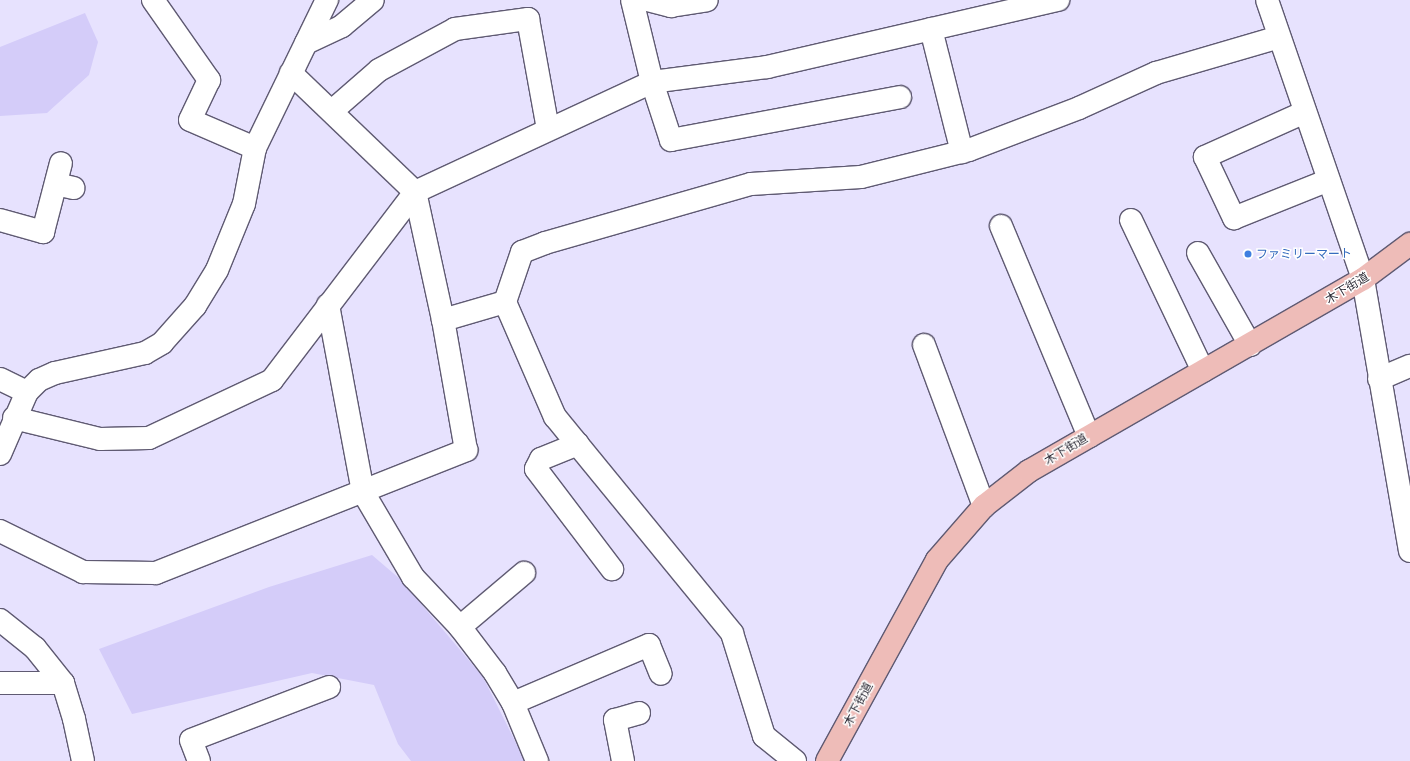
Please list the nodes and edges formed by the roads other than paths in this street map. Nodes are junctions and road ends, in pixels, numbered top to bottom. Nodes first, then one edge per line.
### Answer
1 (153, 0) edge
2 (327, 0) edge
3 (373, 0) edge
4 (632, 0) edge
5 (648, 0) edge
6 (707, 0) edge
7 (1058, 0) edge
8 (1267, 0) edge
9 (931, 29) junction
10 (1279, 37) junction
11 (306, 43) junction
12 (291, 73) junction
13 (652, 82) junction
14 (900, 97) dead end
15 (332, 111) junction
16 (1305, 112) junction
17 (548, 129) junction
18 (255, 148) junction
19 (962, 152) junction
20 (61, 163) dead end
21 (1329, 180) junction
22 (415, 192) junction
23 (0, 220) edge
24 (1131, 220) dead end
25 (1001, 226) dead end
26 (1410, 244) edge
27 (1198, 253) dead end
28 (1364, 279) junction
29 (505, 302) junction
30 (328, 305) junction
31 (443, 320) junction
32 (924, 345) dead end
33 (1250, 345) junction
34 (1410, 366) edge
35 (1203, 371) junction
36 (0, 379) edge
37 (1379, 379) junction
38 (27, 392) junction
39 (14, 418) junction
40 (1089, 436) junction
41 (578, 444) junction
42 (0, 453) edge
43 (363, 492) junction
44 (984, 506) junction
45 (0, 530) edge
46 (1410, 551) edge
47 (612, 569) dead end
48 (524, 573) dead end
49 (0, 620) edge
50 (460, 627) junction
51 (661, 674) dead end
52 (0, 684) edge
53 (63, 684) junction
54 (330, 687) dead end
55 (514, 703) junction
56 (639, 713) dead end
57 (83, 761) edge
58 (199, 761) edge
59 (536, 761) edge
60 (623, 761) edge
61 (795, 761) edge
62 (827, 761) edge

1 - 18 street
2 - 11 street
3 - 11 street
4 - 13 street
5 - 6 street
7 - 9 street
8 - 10 street
9 - 13 street
9 - 19 street
10 - 16 street
10 - 19 street
11 - 12 street
12 - 15 street
12 - 18 street
13 - 14 street
13 - 17 street
15 - 17 street
15 - 22 street
16 - 21 street
16 - 21 street
17 - 22 street
18 - 38 street
19 - 29 street
20 - 23 street
21 - 28 street
22 - 30 street
22 - 31 street
24 - 35 street
25 - 40 street
26 - 28 main road, 木下街道
27 - 33 street
28 - 33 main road, 木下街道
28 - 37 street
29 - 31 street
29 - 41 street
30 - 39 street
30 - 43 street
31 - 43 street
32 - 44 street
33 - 35 main road, 木下街道
34 - 37 street
35 - 40 main road, 木下街道
36 - 38 street
37 - 46 street
38 - 39 street
39 - 42 street
40 - 44 main road, 木下街道
41 - 47 street
41 - 61 street
43 - 45 street
43 - 50 street
44 - 62 main road, 木下街道
48 - 50 street
49 - 53 street
50 - 55 street
51 - 55 street
52 - 53 street
53 - 57 street
54 - 58 street
55 - 59 street
56 - 60 street

